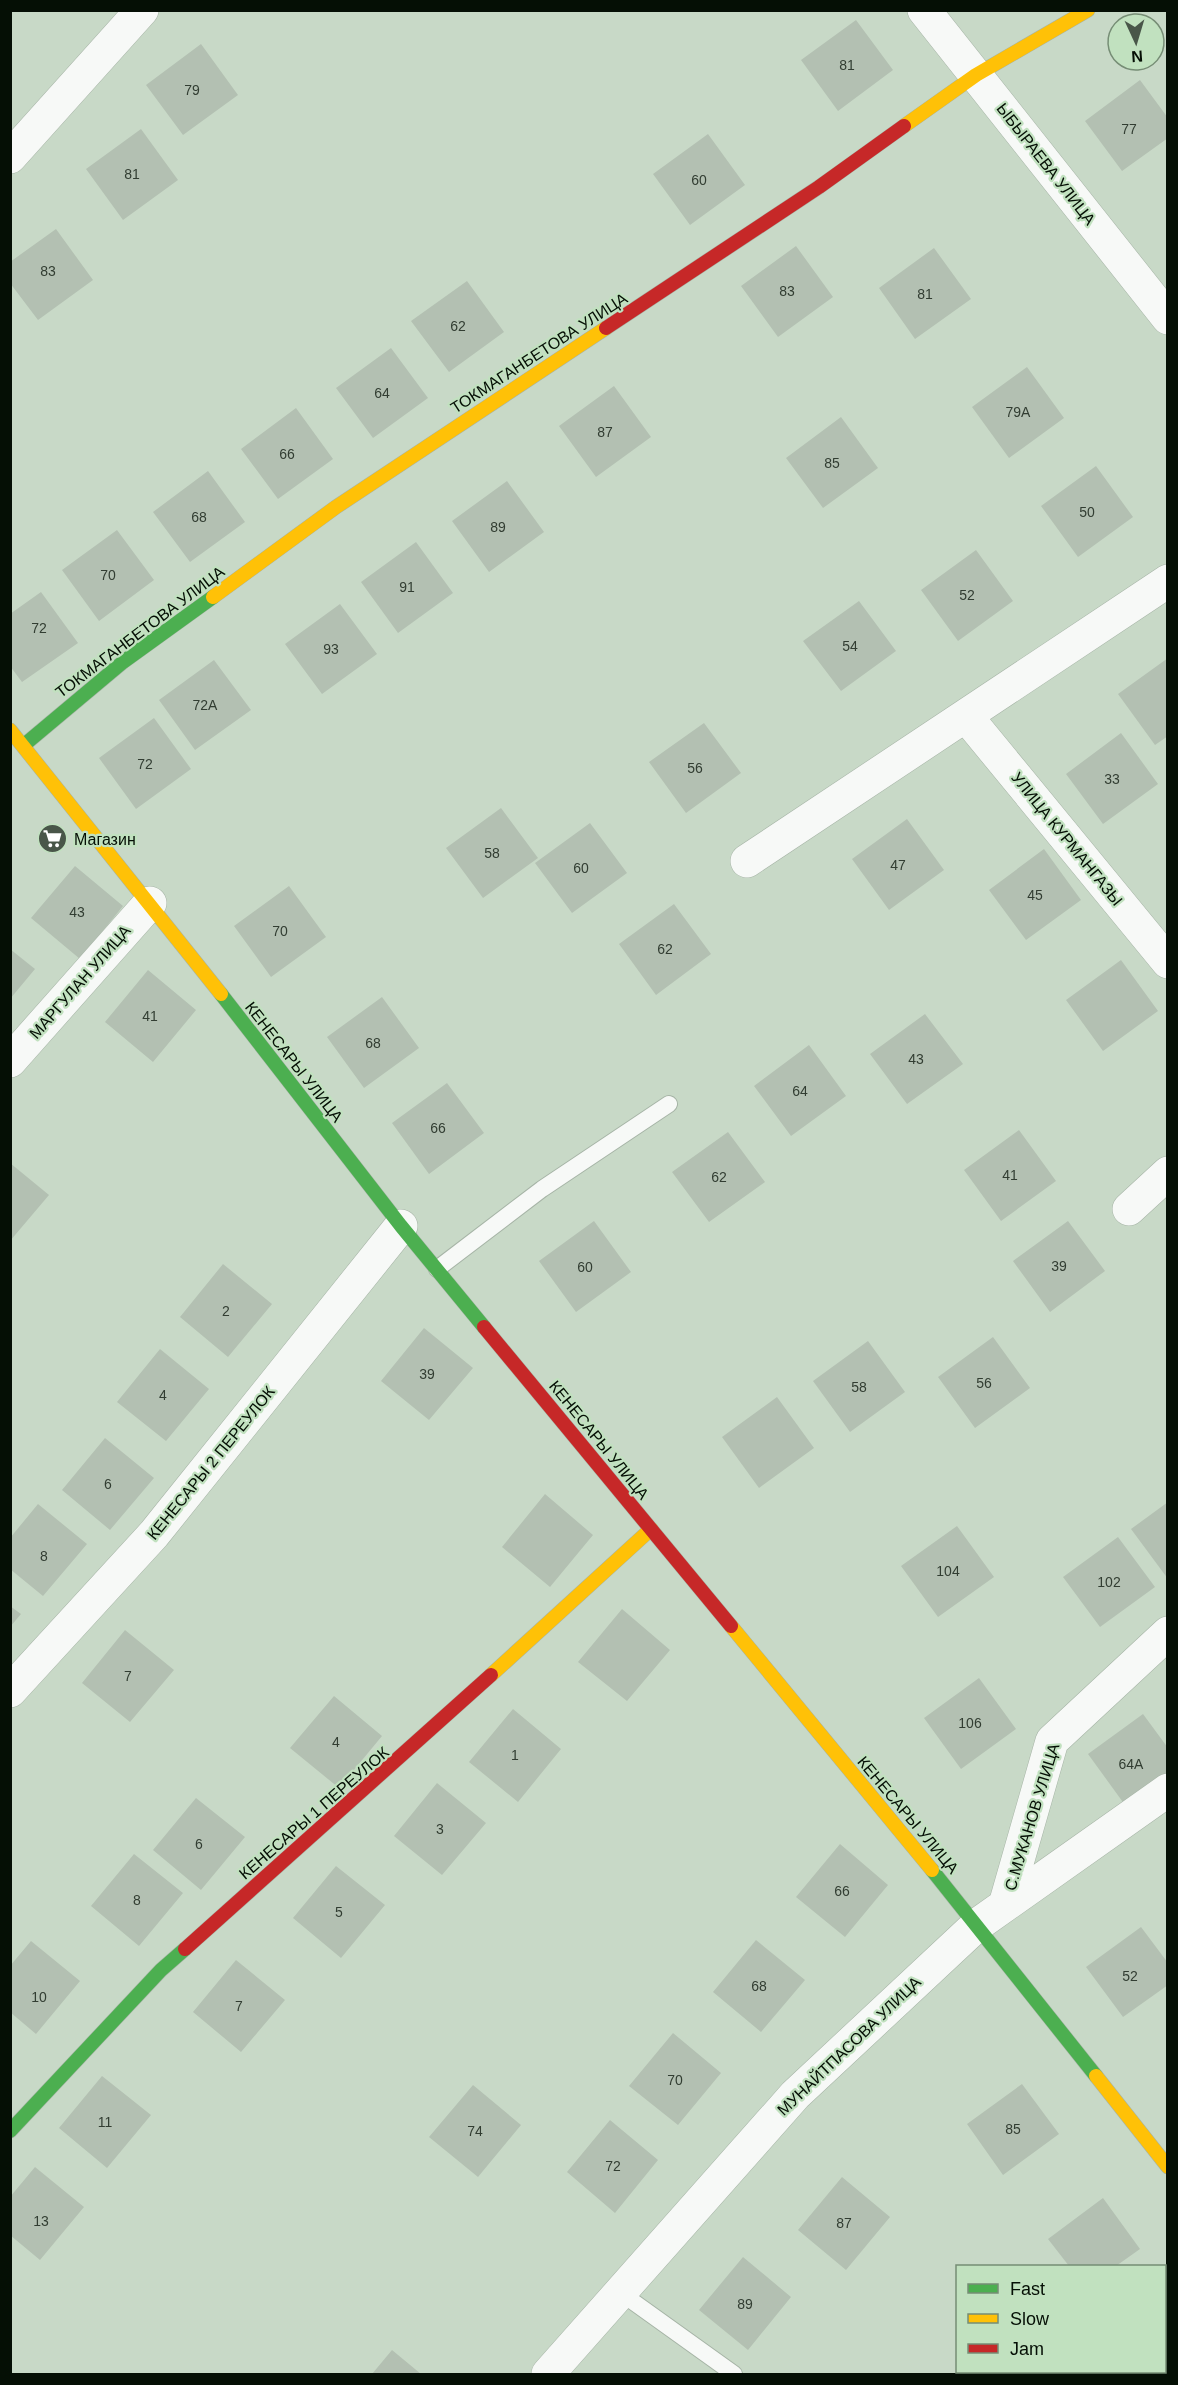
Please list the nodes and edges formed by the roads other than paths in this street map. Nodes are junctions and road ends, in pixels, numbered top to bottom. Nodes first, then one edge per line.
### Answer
1 (142, 10) edge
2 (924, 10) edge
3 (1088, 10) edge
4 (976, 75) junction
5 (10, 157) edge
6 (1167, 318) edge
7 (1167, 581) edge
8 (966, 716) junction
9 (10, 730) edge
10 (24, 745) junction
11 (747, 861) dead end
12 (150, 903) junction
13 (1167, 962) edge
14 (10, 1061) edge
15 (669, 1104) dead end
16 (1167, 1173) edge
17 (1129, 1209) dead end
18 (401, 1226) junction
19 (437, 1269) junction
20 (651, 1529) junction
21 (1167, 1633) edge
22 (10, 1691) edge
23 (1167, 1790) edge
24 (1005, 1905) junction
25 (977, 1925) junction
26 (10, 2131) edge
27 (1167, 2167) edge
28 (621, 2293) junction
29 (548, 2374) edge
30 (734, 2374) edge

1 - 5 street
2 - 4 street, ЫБЫРАЕВА УЛИЦА
3 - 4 street, ТОКМАГАНБЕТОВА УЛИЦА
4 - 6 street, ЫБЫРАЕВА УЛИЦА
4 - 10 street, ТОКМАГАНБЕТОВА УЛИЦА
7 - 8 street
8 - 11 street
8 - 13 street, УЛИЦА КУРМАНГАЗЫ
9 - 10 street, КЕНЕСАРЫ УЛИЦА
10 - 12 street, КЕНЕСАРЫ УЛИЦА
12 - 14 street, МАРГУЛАН УЛИЦА
12 - 18 street, КЕНЕСАРЫ УЛИЦА
15 - 19 lane
16 - 17 street
18 - 19 street, КЕНЕСАРЫ УЛИЦА
18 - 22 street, КЕНЕСАРЫ 2 ПЕРЕУЛОК
19 - 20 street, КЕНЕСАРЫ УЛИЦА
20 - 25 street, КЕНЕСАРЫ УЛИЦА
20 - 26 street, КЕНЕСАРЫ 1 ПЕРЕУЛОК
21 - 24 street, С.МУКАНОВ УЛИЦА
23 - 24 street, МУНАЙТПАСОВА УЛИЦА
24 - 25 street, МУНАЙТПАСОВА УЛИЦА
25 - 27 street, КЕНЕСАРЫ УЛИЦА
25 - 28 street, МУНАЙТПАСОВА УЛИЦА
28 - 29 street, МУНАЙТПАСОВА УЛИЦА
28 - 30 lane

